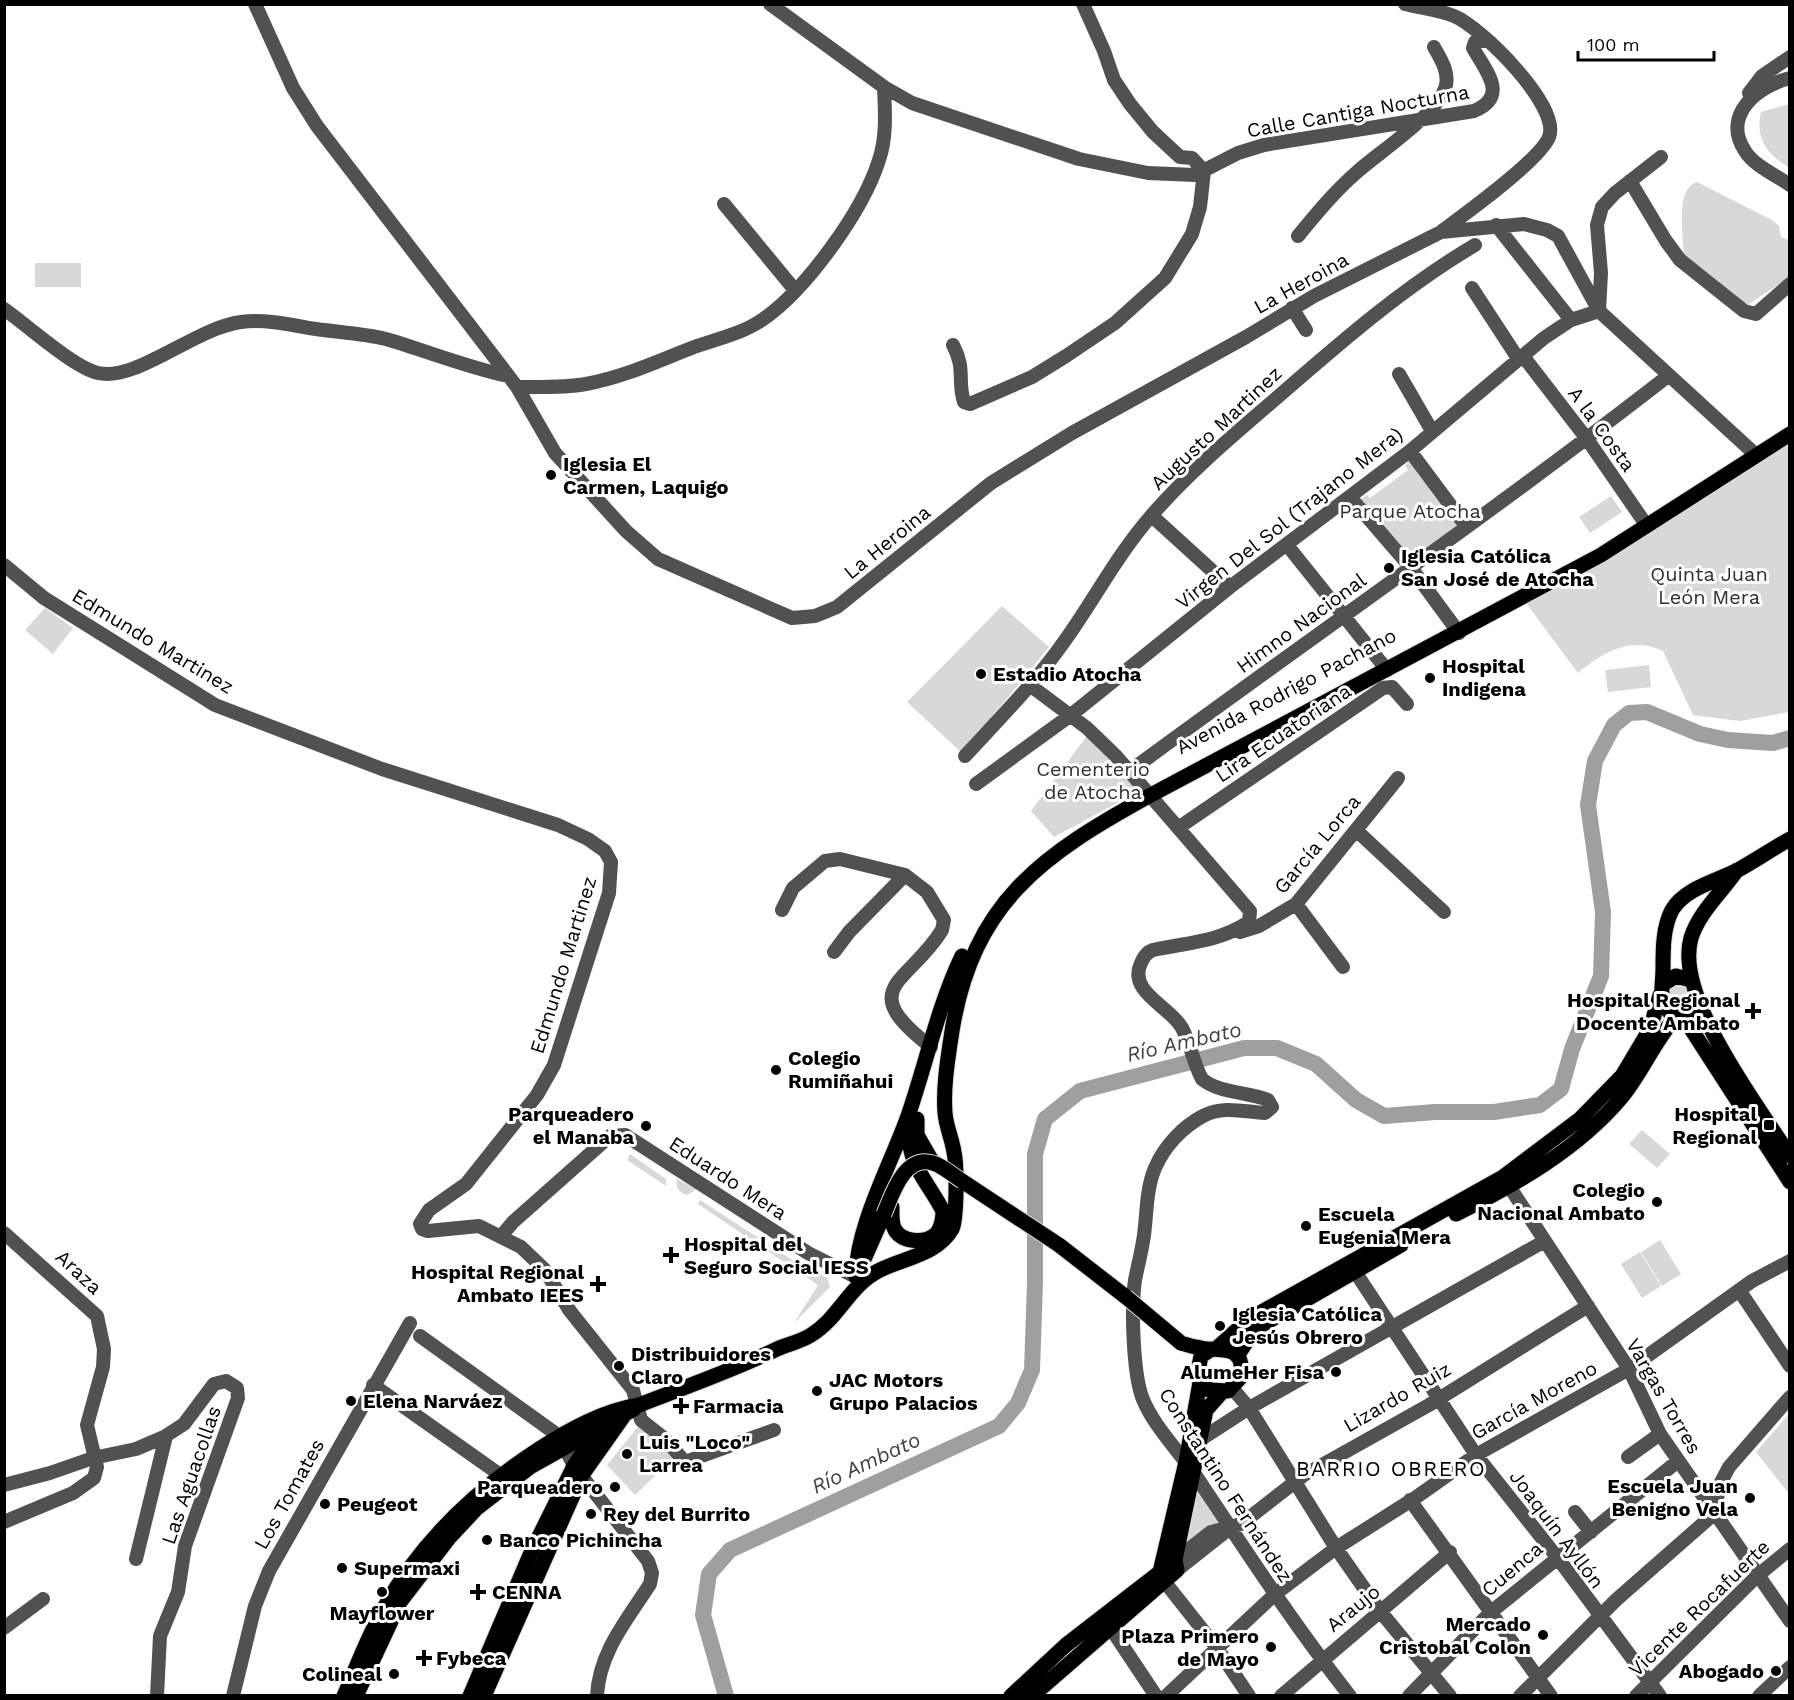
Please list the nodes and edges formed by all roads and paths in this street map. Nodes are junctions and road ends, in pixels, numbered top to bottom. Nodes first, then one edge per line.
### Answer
1 (255, 4) edge
2 (262, 4) edge
3 (770, 4) edge
4 (1083, 4) edge
5 (1405, 4) edge
6 (265, 28) junction
7 (1485, 40) junction
8 (1434, 46) dead end
9 (1790, 57) edge
10 (1790, 78) edge
11 (884, 87) junction
12 (1742, 107) junction
13 (1420, 120) junction
14 (1661, 157) dead end
15 (1204, 171) junction
16 (1630, 181) junction
17 (1790, 185) edge
18 (724, 204) dead end
19 (1496, 225) junction
20 (1441, 232) junction
21 (1298, 236) dead end
22 (1475, 245) dead end
23 (1790, 284) edge
24 (1472, 288) dead end
25 (794, 290) junction
26 (1292, 308) junction
27 (4, 309) edge
28 (1599, 311) junction
29 (1571, 320) junction
30 (1306, 330) dead end
31 (953, 345) dead end
32 (1521, 358) junction
33 (1399, 375) dead end
34 (1668, 376) junction
35 (513, 381) junction
36 (1790, 426) edge
37 (1432, 431) junction
38 (1790, 434) edge
39 (1587, 439) junction
40 (1410, 451) junction
41 (1754, 452) junction
42 (1350, 497) junction
43 (1152, 516) junction
44 (1645, 523) junction
45 (1466, 526) junction
46 (1287, 545) junction
47 (4, 565) edge
48 (1412, 569) junction
49 (1230, 587) junction
50 (1342, 615) junction
51 (1457, 629) junction
52 (1385, 667) junction
53 (1031, 686) junction
54 (1407, 704) dead end
55 (1071, 715) junction
56 (965, 756) dead end
57 (1130, 771) junction
58 (1398, 778) dead end
59 (976, 784) dead end
60 (1146, 792) junction
61 (1178, 828) junction
62 (1357, 831) junction
63 (1790, 839) edge
64 (1737, 870) junction
65 (905, 875) junction
66 (1296, 904) junction
67 (782, 910) dead end
68 (1444, 912) dead end
69 (1223, 937) junction
70 (834, 952) dead end
71 (1343, 967) dead end
72 (1691, 980) junction
73 (1662, 990) junction
74 (1699, 1004) junction
75 (955, 1013) junction
76 (1679, 1018) junction
77 (931, 1047) junction
78 (908, 1117) junction
79 (1790, 1156) edge
80 (933, 1163) junction
81 (962, 1181) junction
82 (1507, 1182) junction
83 (1789, 1182) edge
84 (888, 1210) junction
85 (4, 1233) edge
86 (502, 1235) junction
87 (1543, 1242) junction
88 (1790, 1261) edge
89 (1351, 1267) junction
90 (859, 1279) junction
91 (1739, 1290) junction
92 (1588, 1306) junction
93 (410, 1323) dead end
94 (1391, 1327) junction
95 (420, 1336) dead end
96 (1181, 1343) junction
97 (1215, 1348) junction
98 (1237, 1356) junction
99 (1198, 1362) junction
100 (1790, 1366) edge
101 (1629, 1369) junction
102 (1200, 1382) junction
103 (373, 1385) junction
104 (1227, 1390) junction
105 (1790, 1397) edge
106 (1438, 1399) junction
107 (639, 1405) junction
108 (1250, 1408) junction
109 (619, 1413) junction
110 (602, 1426) junction
111 (774, 1430) dead end
112 (1660, 1434) junction
113 (166, 1436) junction
114 (1198, 1441) junction
115 (562, 1442) junction
116 (1476, 1455) junction
117 (1628, 1457) dead end
118 (93, 1458) junction
119 (1678, 1461) junction
120 (1190, 1468) junction
121 (578, 1471) junction
122 (505, 1478) junction
123 (1295, 1481) junction
124 (4, 1485) edge
125 (1410, 1500) junction
126 (1575, 1512) dead end
127 (1715, 1513) junction
128 (4, 1522) edge
129 (1230, 1528) junction
130 (1591, 1532) junction
131 (1336, 1548) junction
132 (1790, 1549) edge
133 (1450, 1552) junction
134 (1557, 1557) junction
135 (136, 1559) dead end
136 (1176, 1565) junction
137 (1162, 1576) junction
138 (1757, 1576) junction
139 (1274, 1595) junction
140 (43, 1599) dead end
141 (390, 1609) junction
142 (1380, 1611) junction
143 (1491, 1612) junction
144 (1599, 1617) junction
145 (1790, 1621) edge
146 (1110, 1627) junction
147 (4, 1628) edge
148 (1217, 1648) junction
149 (1321, 1659) junction
150 (490, 1663) junction
151 (1790, 1668) edge
152 (1431, 1671) junction
153 (1539, 1677) junction
154 (1650, 1682) junction
155 (1038, 1688) edge
156 (157, 1695) edge
157 (233, 1695) edge
158 (344, 1695) edge
159 (356, 1695) edge
160 (470, 1695) edge
161 (484, 1695) edge
162 (597, 1695) edge
163 (1011, 1695) edge
164 (1156, 1695) edge
165 (1166, 1695) edge
166 (1249, 1695) edge
167 (1281, 1695) edge
168 (1350, 1695) edge
169 (1409, 1695) edge
170 (1450, 1695) edge
171 (1520, 1695) edge
172 (1551, 1695) edge
173 (1636, 1695) edge
174 (1660, 1695) edge
175 (1759, 1695) edge

1 - 6 street
2 - 6 street
3 - 11 street, Calle Cantiga Nocturna
4 - 15 street
5 - 7 street
6 - 35 street
7 - 13 street, Calle Cantiga Nocturna
7 - 20 street
8 - 13 street
9 - 12 street
10 - 12 street
11 - 15 street, Calle Cantiga Nocturna
11 - 25 street
12 - 17 street
13 - 15 street, Calle Cantiga Nocturna
13 - 21 street
14 - 16 street
15 - 31 street
16 - 23 street
16 - 28 street
18 - 25 street
19 - 20 street, La Heroina
19 - 28 street, La Heroina
19 - 29 street
20 - 26 street, La Heroina
22 - 43 street, Augusto Martinez
24 - 32 street, A la Costa
25 - 35 street
26 - 30 street
26 - 35 street, La Heroina
27 - 35 street
28 - 29 street, Virgen Del Sol (Trajano Mera)
28 - 34 street, La Heroina
29 - 32 street, Virgen Del Sol (Trajano Mera)
32 - 37 street, Virgen Del Sol (Trajano Mera)
32 - 39 street, A la Costa
33 - 37 street
34 - 39 street, Himno Nacional
34 - 41 street, La Heroina
36 - 41 main road, Avenida Rodrigo Pachano
37 - 40 street, Virgen Del Sol (Trajano Mera)
38 - 41 main road, Avenida Rodrigo Pachano
39 - 44 street, A la Costa
39 - 45 street, Himno Nacional
40 - 42 street, Virgen Del Sol (Trajano Mera)
40 - 45 street
41 - 44 main road, Avenida Rodrigo Pachano
42 - 46 street, Virgen Del Sol (Trajano Mera)
42 - 48 street
43 - 49 street
43 - 53 street, Augusto Martinez
44 - 51 main road, Avenida Rodrigo Pachano
45 - 48 street, Himno Nacional
46 - 49 street, Virgen Del Sol (Trajano Mera)
46 - 50 street
47 - 86 street, Edmundo Martinez
48 - 50 street, Himno Nacional
48 - 51 street
49 - 55 street, Virgen Del Sol (Trajano Mera)
50 - 52 street
50 - 57 street, Himno Nacional
51 - 52 main road, Avenida Rodrigo Pachano
52 - 60 main road, Avenida Rodrigo Pachano
53 - 55 street
53 - 56 street, Augusto Martinez
54 - 61 street, Lira Ecuatoriana
55 - 57 street
55 - 59 street, Virgen Del Sol (Trajano Mera)
57 - 60 street
58 - 62 street, García Lorca
60 - 61 street
60 - 75 main road, Avenida Rodrigo Pachano
60 - 77 main road, Avenida Rodrigo Pachano
61 - 69 street
62 - 66 street, García Lorca
62 - 68 street
63 - 64 main road
64 - 72 main road
64 - 73 main road
65 - 67 street
65 - 70 street
65 - 77 street
66 - 69 street, García Lorca
66 - 71 street
69 - 120 street, Constantino Fernández
72 - 73 main road
72 - 74 main road
73 - 76 main road
73 - 82 main road
74 - 76 main road
74 - 79 main road
75 - 80 main road
75 - 90 main road
76 - 82 main road
76 - 83 main road
77 - 78 main road, Avenida Rodrigo Pachano
78 - 84 main road
78 - 90 main road, Avenida Rodrigo Pachano
80 - 81 main road, bridge
80 - 84 main road, bridge
81 - 84 main road, bridge
81 - 96 main road, bridge
82 - 87 street, Vargas Torres
82 - 89 main road
84 - 90 main road
85 - 118 street, Araza
86 - 90 street, Eduardo Mera
86 - 107 street, Edmundo Martinez
87 - 92 street, Vargas Torres
87 - 94 street
88 - 91 street, García Moreno
89 - 94 street, Joaquín Ayllón
89 - 97 main road
89 - 98 main road
90 - 107 main road
91 - 100 street
91 - 101 street, García Moreno
92 - 101 street, Vargas Torres
92 - 106 street, Lizardo Ruiz
93 - 103 street, Los Tomates
94 - 106 street, Joaquín Ayllón
94 - 108 street
95 - 115 street
96 - 97 main road
96 - 99 main road
97 - 98 main road
97 - 99 main road
98 - 104 main road
99 - 102 main road
101 - 112 street, Vargas Torres
101 - 116 street, García Moreno
102 - 104 main road
102 - 120 main road
103 - 122 street
103 - 157 street, Los Tomates
104 - 108 street
104 - 114 main road
105 - 127 street
106 - 116 street, Joaquín Ayllón
106 - 123 street, Lizardo Ruiz
107 - 109 main road
107 - 111 street, Edmundo Martinez
108 - 114 street
108 - 123 street
109 - 110 main road
109 - 115 main road
109 - 121 main road
110 - 115 main road
110 - 121 main road
112 - 117 street
112 - 119 street, Vargas Torres
113 - 118 street, Las Aguacollas
113 - 135 street
113 - 156 street, Las Aguacollas
114 - 120 main road
115 - 121 street
115 - 122 main road
116 - 125 street, García Moreno
116 - 134 street, Joaquín Ayllón
118 - 124 street, Las Aguacollas
118 - 128 street
119 - 127 street, Vargas Torres
119 - 130 street, Cuenca
120 - 129 street, Constantino Fernández
120 - 136 main road
120 - 137 main road
121 - 150 main road
121 - 162 street
122 - 141 main road
123 - 129 street, Lizardo Ruiz
123 - 131 street
125 - 131 street, García Moreno
125 - 133 street
126 - 130 street
127 - 138 street, Vargas Torres
127 - 144 street
129 - 136 street, Lizardo Ruiz
129 - 139 street, Constantino Fernández
130 - 134 street, Cuenca
131 - 139 street, García Moreno
131 - 142 street
132 - 138 street, Vicente Rocafuerte
133 - 142 street, Araujo
133 - 143 street
134 - 143 street, Cuenca
134 - 144 street, Joaquín Ayllón
136 - 137 main road, Lizardo Ruiz
137 - 146 main road, Lizardo Ruiz
137 - 148 street
137 - 155 main road, Lizardo Ruiz
138 - 145 street, Vargas Torres
138 - 154 street, Vicente Rocafuerte
139 - 148 street, García Moreno
139 - 149 street, Constantino Fernández
140 - 147 street
141 - 158 main road
141 - 159 main road
142 - 149 street, Araujo
142 - 152 street
143 - 152 street, Cuenca
143 - 153 street
144 - 153 street
144 - 154 street, Joaquín Ayllón
146 - 155 main road, Lizardo Ruiz
146 - 164 street
148 - 165 street, García Moreno
148 - 166 street
149 - 167 street, Araujo
149 - 168 street, Constantino Fernández
150 - 160 main road
150 - 161 main road
151 - 175 street
152 - 169 street, Cuenca
152 - 170 street
153 - 171 street
153 - 172 street
154 - 173 street, Vicente Rocafuerte
154 - 174 street, Joaquín Ayllón
155 - 163 main road, Lizardo Ruiz

